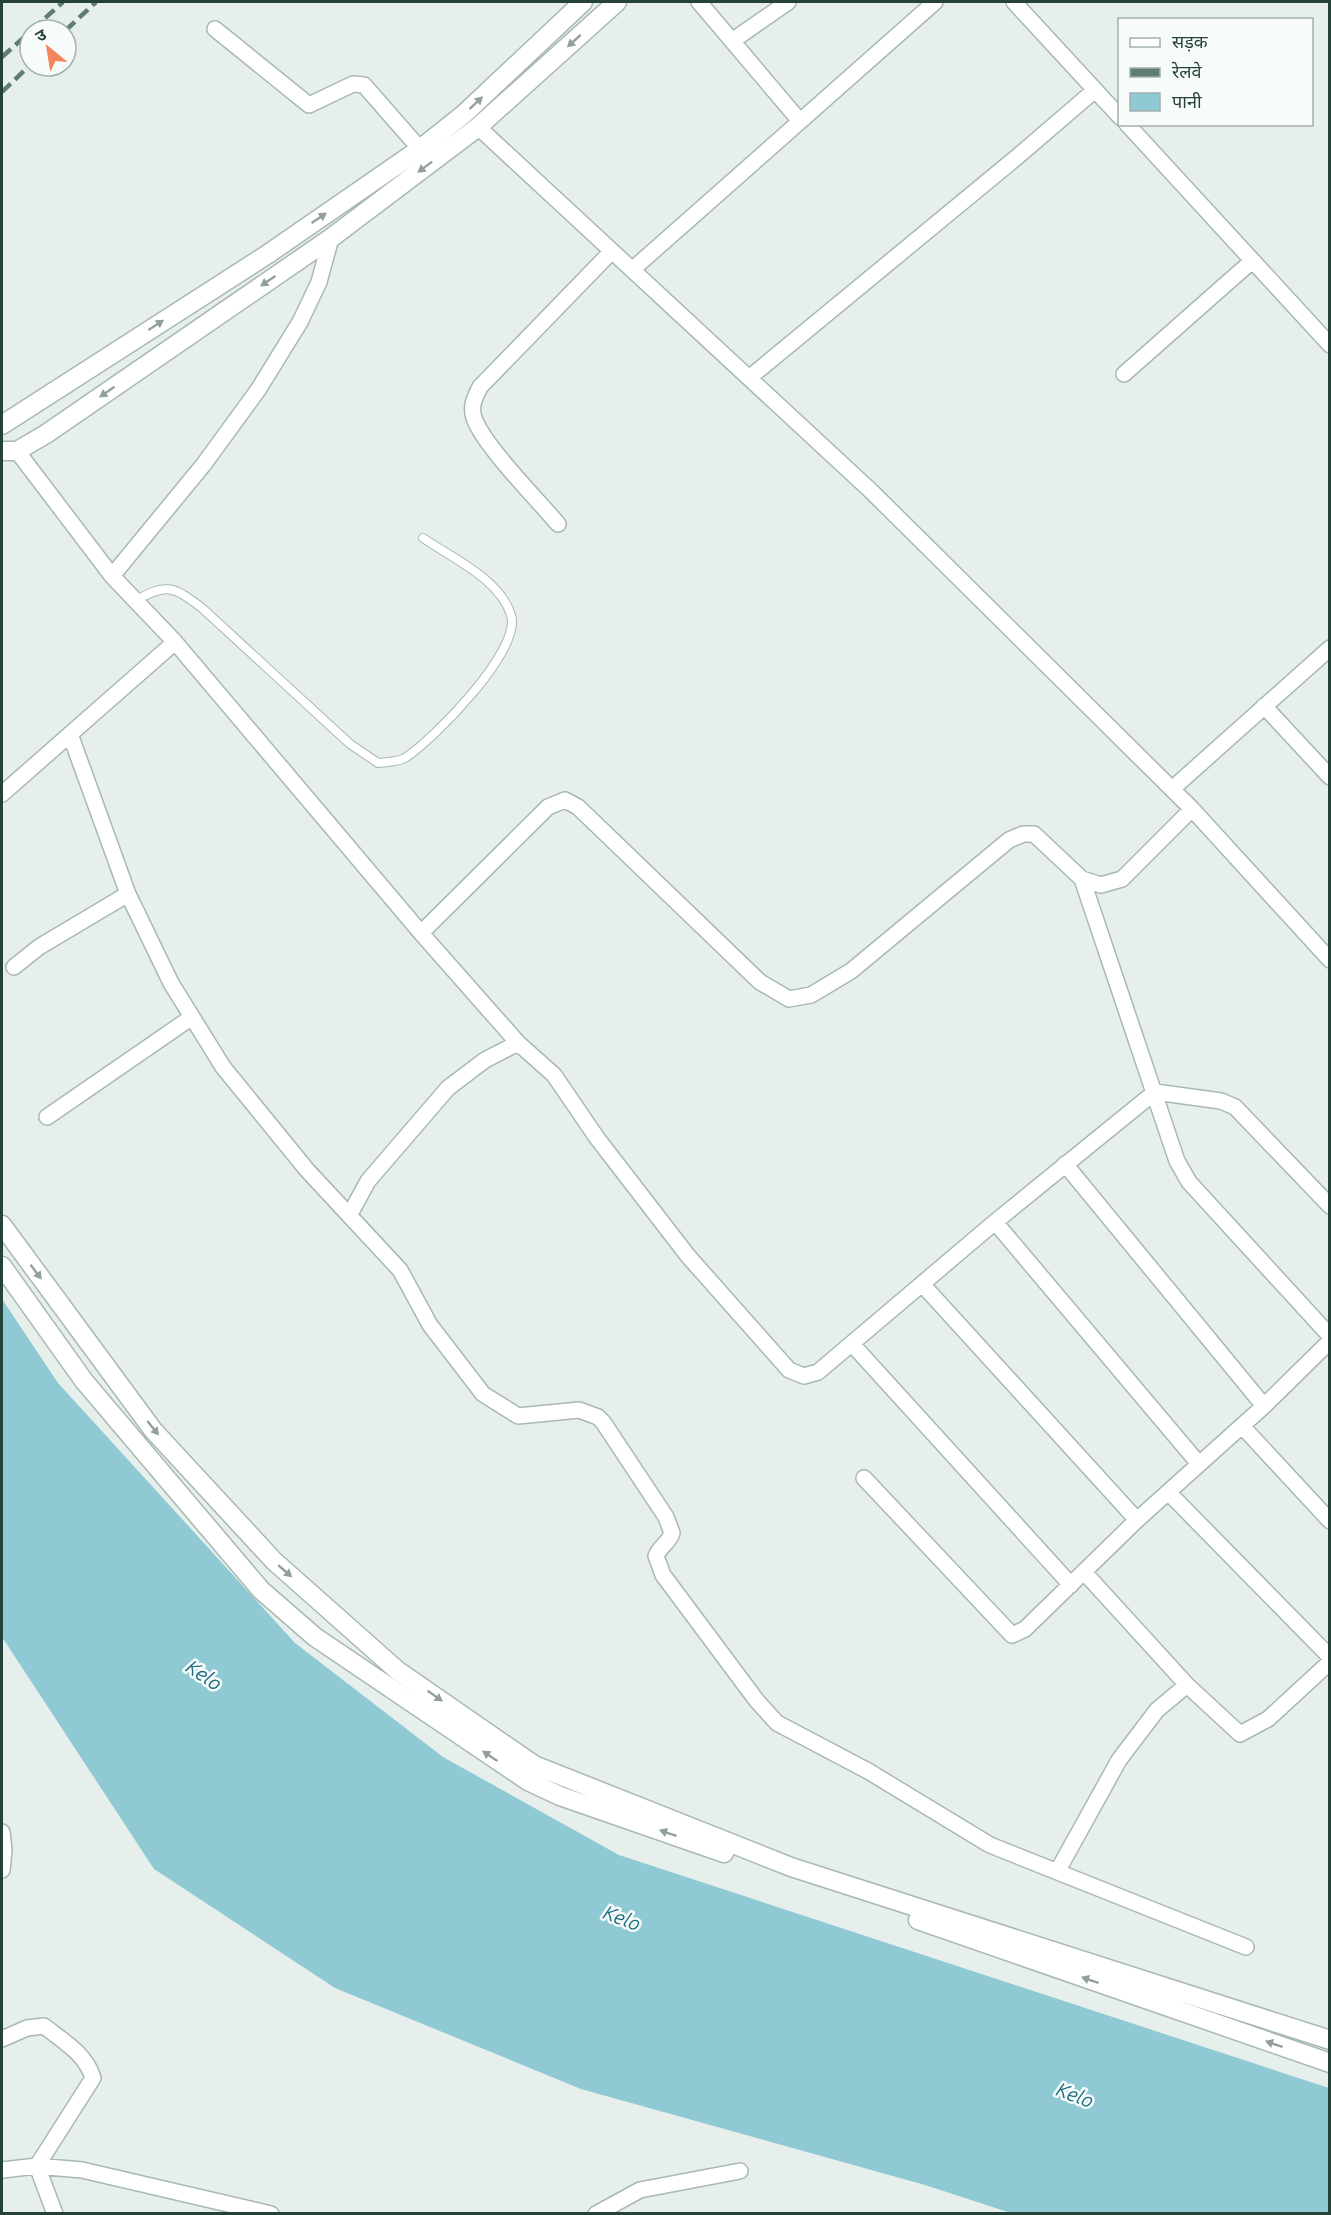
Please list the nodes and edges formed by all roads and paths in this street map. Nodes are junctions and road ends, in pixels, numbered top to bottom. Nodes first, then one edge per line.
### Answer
1 (583, 2) edge
2 (617, 2) edge
3 (699, 2) edge
4 (788, 2) edge
5 (935, 2) edge
6 (1014, 2) edge
7 (216, 29) dead end
8 (732, 41) junction
9 (1095, 90) junction
10 (1118, 116) edge
11 (799, 120) junction
12 (1129, 126) edge
13 (478, 127) junction
14 (420, 149) junction
15 (331, 238) junction
16 (612, 251) junction
17 (1252, 261) junction
18 (633, 269) junction
19 (1329, 345) edge
20 (1124, 374) dead end
21 (749, 378) junction
22 (2, 426) edge
23 (9, 451) edge
24 (558, 524) dead end
25 (423, 538) dead end
26 (112, 576) junction
27 (135, 601) junction
28 (175, 642) junction
29 (1329, 648) edge
30 (1264, 706) junction
31 (70, 734) junction
32 (1329, 777) edge
33 (1172, 789) junction
34 (2, 794) edge
35 (1192, 809) junction
36 (1082, 879) junction
37 (128, 894) junction
38 (422, 933) junction
39 (1329, 960) edge
40 (14, 967) dead end
41 (192, 1017) junction
42 (518, 1043) junction
43 (1155, 1092) junction
44 (47, 1117) dead end
45 (1065, 1164) junction
46 (1329, 1206) edge
47 (350, 1214) junction
48 (995, 1222) junction
49 (2, 1225) edge
50 (2, 1266) edge
51 (922, 1284) junction
52 (852, 1344) junction
53 (1327, 1347) edge
54 (1264, 1406) junction
55 (1242, 1426) junction
56 (1199, 1464) junction
57 (864, 1478) dead end
58 (1168, 1492) junction
59 (1137, 1520) junction
60 (1329, 1521) edge
61 (1084, 1572) junction
62 (1071, 1585) junction
63 (1329, 1659) edge
64 (1186, 1685) junction
65 (2, 1832) edge
66 (2, 1870) edge
67 (1057, 1872) junction
68 (1246, 1947) dead end
69 (2, 2039) edge
70 (1329, 2040) edge
71 (1329, 2063) edge
72 (37, 2166) junction
73 (2, 2170) edge
74 (740, 2171) dead end
75 (55, 2214) edge
76 (270, 2214) edge
77 (596, 2214) edge

14 -> 1 street
2 -> 13 street
3 - 8 street
4 - 8 street
5 - 11 street
6 - 9 street
7 - 14 street
8 - 11 street
9 - 10 street
9 - 21 street
11 - 18 street
12 - 17 street
13 -> 15 street
13 - 16 street
22 -> 14 street
15 -> 23 street
15 - 26 street
16 - 18 street
16 - 24 street
17 - 19 street
17 - 20 street
18 - 21 street
21 - 33 street
23 - 26 street
25 - 27 lane
26 - 27 street
27 - 28 street
28 - 31 street
28 - 38 street
29 - 30 street
30 - 32 street
30 - 33 street
31 - 34 street
31 - 37 street
33 - 35 street
35 - 36 street
35 - 39 street
36 - 38 street
36 - 43 street
37 - 40 street
37 - 41 street
38 - 42 street
41 - 44 street
41 - 47 street
42 - 47 street
42 - 52 street
43 - 45 street
43 - 46 street
43 - 53 street
45 - 48 street
45 - 54 street
47 - 67 street
48 - 51 street
48 - 56 street
49 -> 70 street
71 -> 50 street
51 - 52 street
51 - 59 street
52 - 62 street
53 - 54 street
54 - 55 street
55 - 56 street
55 - 60 street
56 - 58 street
57 - 62 street
58 - 59 street
58 - 63 street
59 - 61 street
61 - 62 street
61 - 64 street
63 - 64 street
64 - 67 street
65 - 66 street
67 - 68 street
69 - 72 street
72 - 73 street
72 - 75 street
72 - 76 street
74 - 77 street

